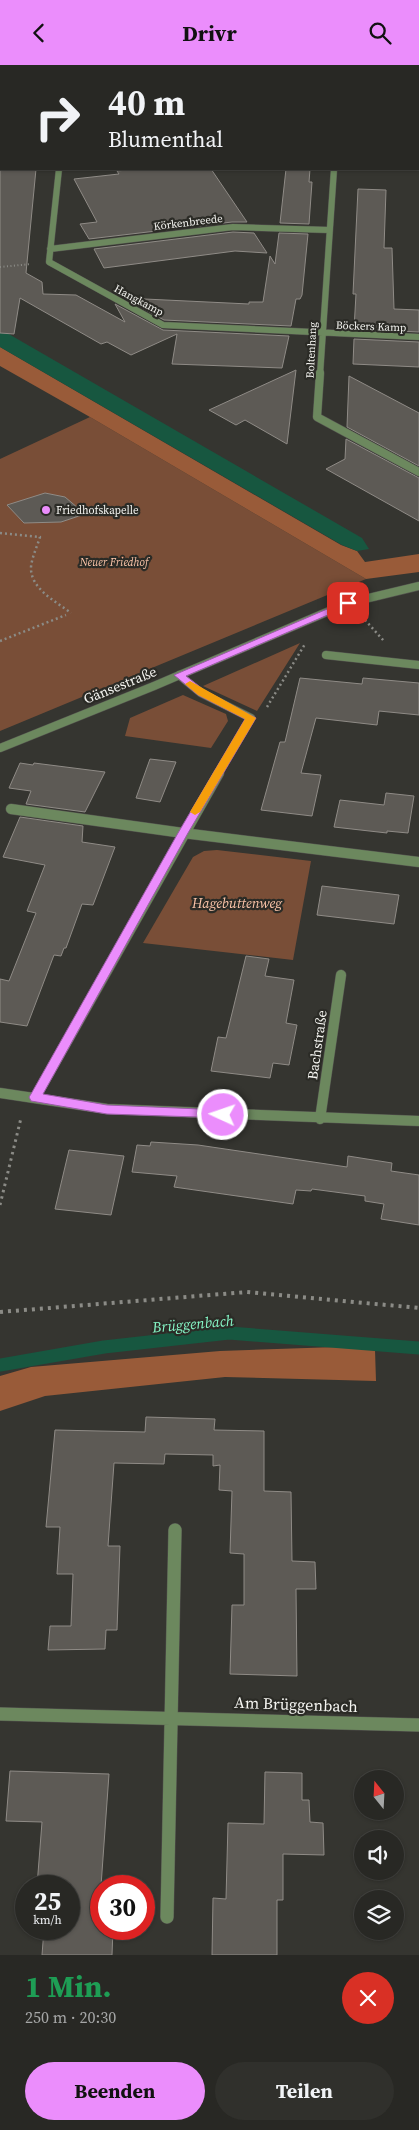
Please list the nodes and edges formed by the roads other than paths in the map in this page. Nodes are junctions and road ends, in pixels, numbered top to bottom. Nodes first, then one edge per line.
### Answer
1 (61, 170) edge
2 (334, 170) edge
3 (329, 229) junction
4 (50, 249) junction
5 (322, 334) junction
6 (419, 337) edge
7 (419, 472) edge
8 (419, 586) edge
9 (326, 655) dead end
10 (419, 665) edge
11 (179, 675) junction
12 (0, 747) edge
13 (11, 809) dead end
14 (183, 833) junction
15 (419, 862) edge
16 (341, 975) dead end
17 (0, 1093) edge
18 (35, 1097) junction
19 (320, 1119) junction
20 (419, 1121) edge
21 (175, 1530) dead end
22 (0, 1714) edge
23 (172, 1718) junction
24 (419, 1725) edge
25 (166, 1917) dead end

1 - 4 street
2 - 3 street, Boltenhang
3 - 4 street, Körkenbreede
3 - 5 street, Boltenhang
4 - 5 street, Hangkamp
5 - 6 street, Böckers Kamp
5 - 7 street, Boltenhang
8 - 11 street, Gänsestraße
9 - 10 street
11 - 12 street, Gänsestraße
11 - 14 street
13 - 14 street
14 - 15 street
14 - 18 street
16 - 19 street, Bachstraße
17 - 18 street
18 - 19 street
19 - 20 street
21 - 23 street
22 - 23 street, Am Brüggenbach
23 - 24 street, Am Brüggenbach
23 - 25 street

